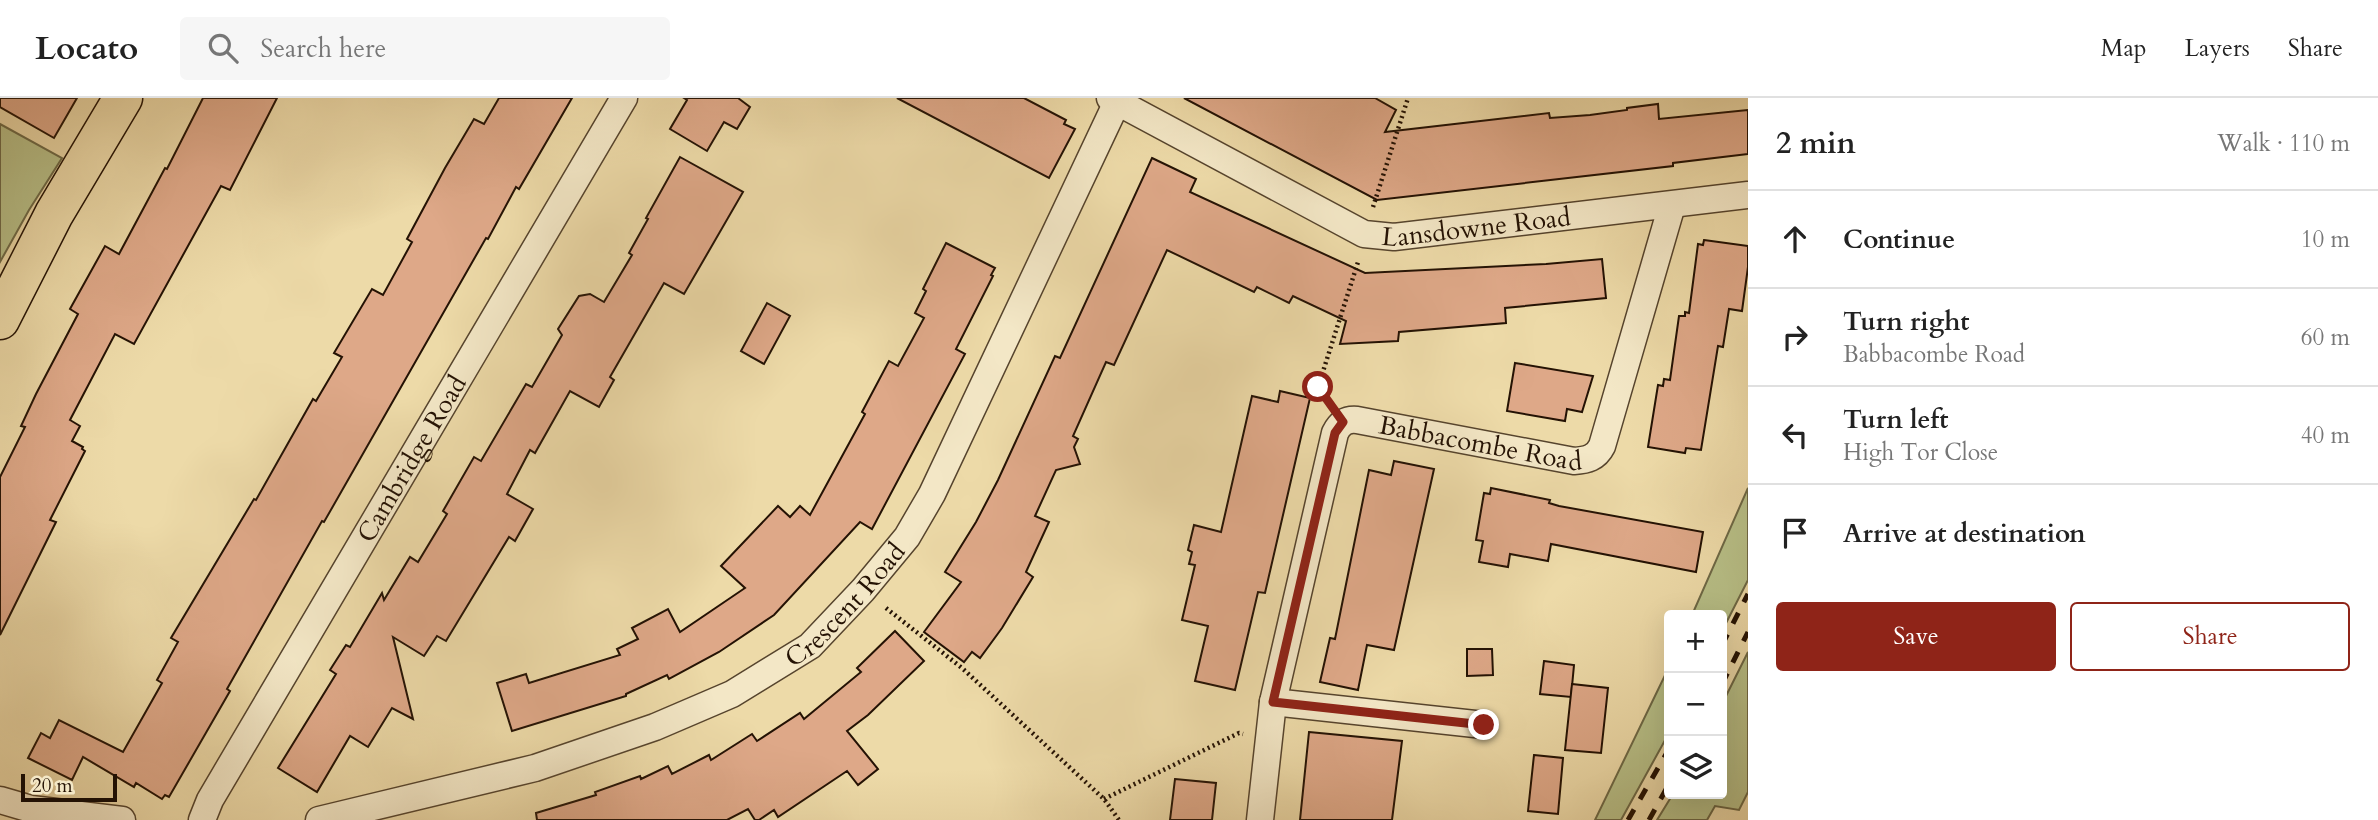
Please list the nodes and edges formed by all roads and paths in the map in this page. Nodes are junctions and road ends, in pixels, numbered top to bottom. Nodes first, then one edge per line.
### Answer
1 (123, 98) edge
2 (624, 98) edge
3 (1408, 98) edge
4 (1113, 100) edge
5 (1748, 195) edge
6 (1672, 205) junction
7 (1364, 234) junction
8 (0, 320) edge
9 (1343, 422) junction
10 (863, 590) junction
11 (1273, 702) junction
12 (1484, 725) dead end
13 (1269, 736) junction
14 (1104, 799) junction
15 (0, 800) edge
16 (122, 820) edge
17 (202, 820) edge
18 (319, 820) edge
19 (1119, 820) edge
20 (1260, 820) edge

1 - 8 main road
2 - 17 street, Cambridge Road
3 - 7 path
4 - 7 street, Lansdowne Road
4 - 10 street, Crescent Road
5 - 6 street, Lansdowne Road
6 - 7 street, Lansdowne Road
6 - 9 street, Babbacombe Road
7 - 9 path
9 - 11 street, Babbacombe Road
10 - 14 path
10 - 18 street, Crescent Road
11 - 12 street
11 - 13 street, Babbacombe Road
13 - 14 path
13 - 20 street, Babbacombe Road
14 - 19 path
15 - 16 street

